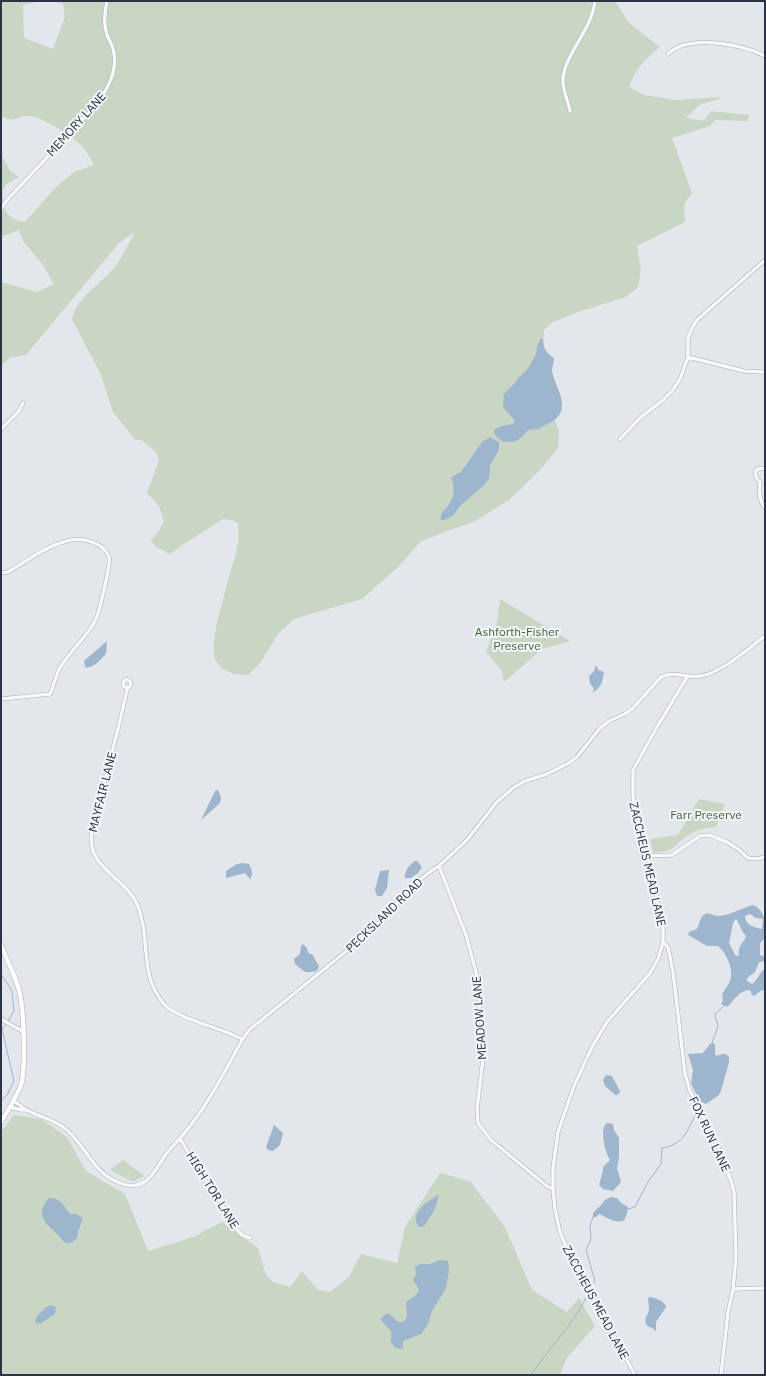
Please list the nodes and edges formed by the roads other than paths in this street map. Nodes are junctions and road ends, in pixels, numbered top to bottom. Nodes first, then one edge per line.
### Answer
1 (107, 1) edge
2 (596, 1) edge
3 (668, 54) dead end
4 (765, 56) edge
5 (570, 111) dead end
6 (1, 209) edge
7 (765, 260) edge
8 (688, 357) junction
9 (765, 372) edge
10 (23, 403) dead end
11 (1, 429) edge
12 (620, 439) dead end
13 (765, 468) edge
14 (765, 481) edge
15 (760, 482) junction
16 (765, 508) edge
17 (1, 573) edge
18 (765, 636) edge
19 (687, 677) junction
20 (128, 687) dead end
21 (1, 699) edge
22 (648, 856) junction
23 (765, 856) edge
24 (439, 866) junction
25 (663, 942) junction
26 (1, 945) edge
27 (1, 1019) edge
28 (22, 1031) junction
29 (243, 1039) junction
30 (14, 1101) junction
31 (10, 1107) junction
32 (25, 1110) junction
33 (1, 1122) edge
34 (180, 1138) junction
35 (553, 1189) junction
36 (250, 1238) dead end
37 (765, 1288) edge
38 (733, 1289) junction
39 (635, 1375) edge
40 (721, 1375) edge

1 - 6 street, MEMORY LANE
2 - 5 street
3 - 4 street
7 - 8 street
8 - 9 street
8 - 12 street
10 - 11 street
13 - 15 street
14 - 15 street
15 - 16 street
17 - 21 street
18 - 19 street, PECKSLAND ROAD
19 - 22 street, ZACCHEUS MEAD LANE
19 - 24 street, PECKSLAND ROAD
20 - 29 street, MAYFAIR LANE
22 - 23 street
22 - 25 street, ZACCHEUS MEAD LANE
24 - 29 street, PECKSLAND ROAD
24 - 35 street, MEADOW LANE
25 - 35 street, ZACCHEUS MEAD LANE
25 - 38 street, FOX RUN LANE
26 - 28 street
27 - 28 street
28 - 30 street
29 - 34 street, PECKSLAND ROAD
30 - 31 street
30 - 32 street, PECKSLAND ROAD
31 - 32 street, PECKSLAND ROAD
31 - 33 street
32 - 34 street, PECKSLAND ROAD
34 - 36 street, HIGH TOR LANE
35 - 39 street, ZACCHEUS MEAD LANE
37 - 38 street
38 - 40 street, FOX RUN LANE

